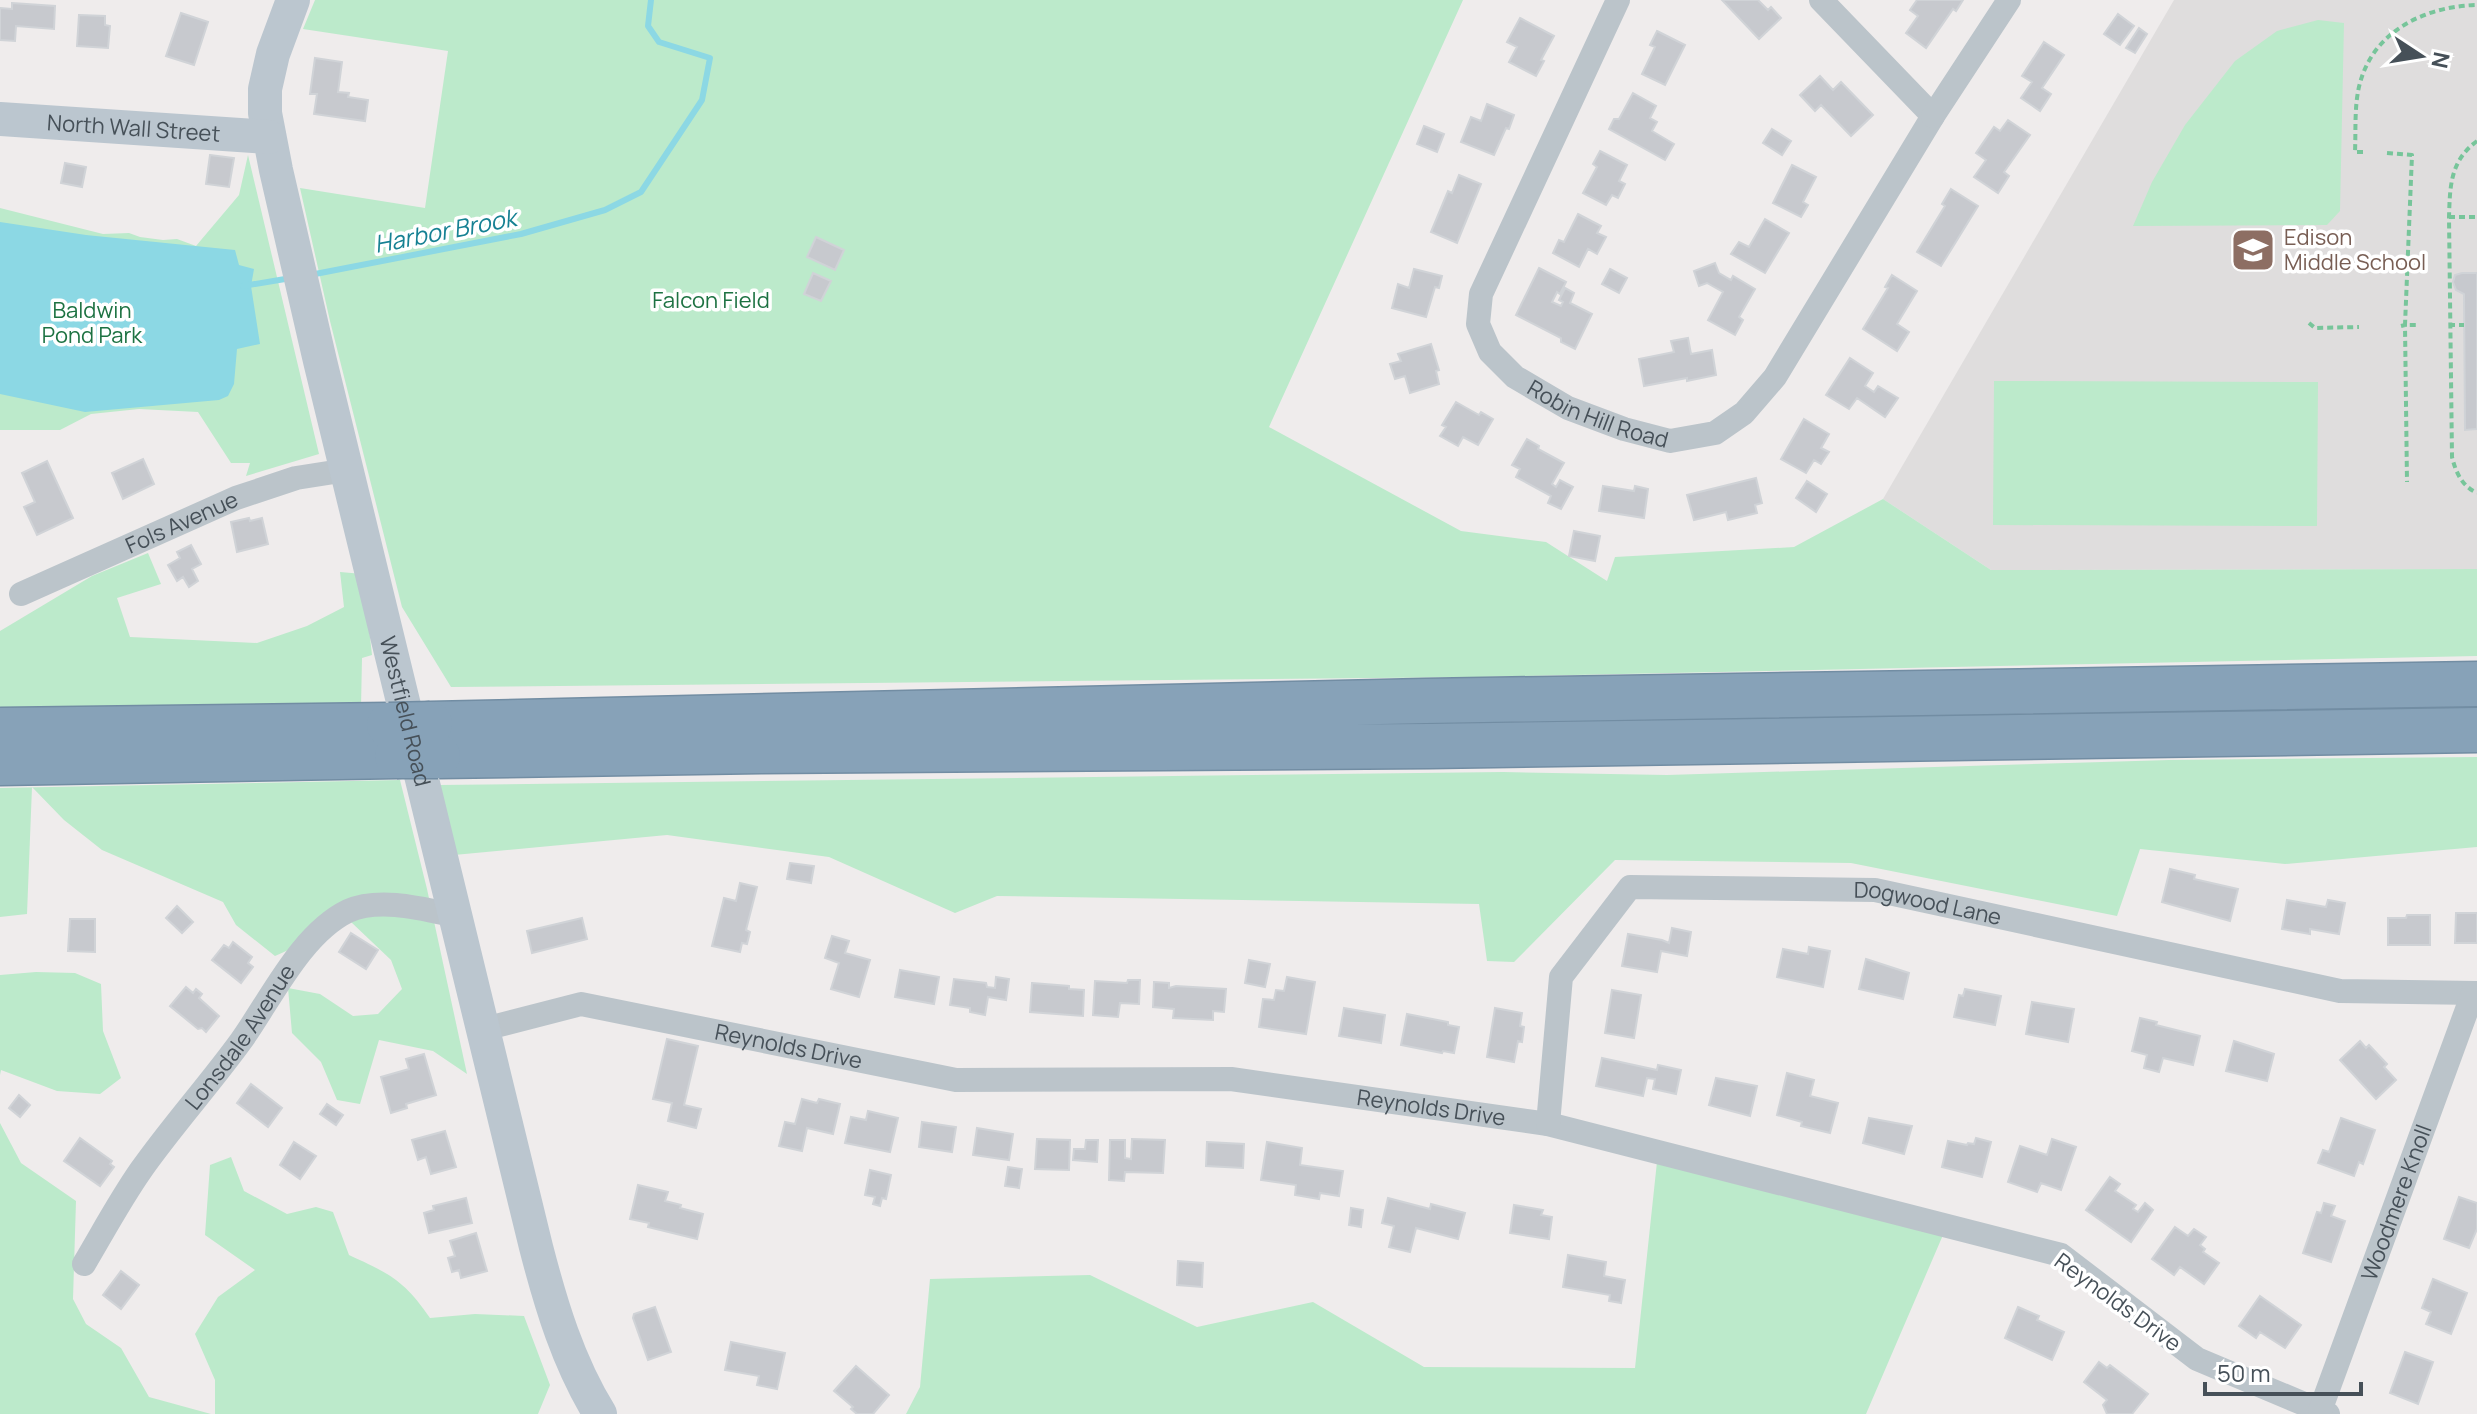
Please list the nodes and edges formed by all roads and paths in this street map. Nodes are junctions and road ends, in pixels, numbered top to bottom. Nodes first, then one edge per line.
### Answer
1 (293, 0) edge
2 (1618, 0) edge
3 (1821, 0) edge
4 (2009, 0) edge
5 (2477, 5) edge
6 (1933, 116) junction
7 (0, 119) edge
8 (269, 137) junction
9 (2477, 141) edge
10 (2363, 152) dead end
11 (2387, 153) dead end
12 (2449, 217) junction
13 (2477, 217) edge
14 (2309, 323) dead end
15 (2418, 325) dead end
16 (2449, 325) junction
17 (2464, 325) dead end
18 (2403, 326) junction
19 (2359, 327) dead end
20 (347, 470) junction
21 (2407, 482) dead end
22 (2477, 493) edge
23 (21, 594) dead end
24 (2477, 684) edge
25 (0, 730) edge
26 (2477, 730) edge
27 (413, 740) junction
28 (0, 763) edge
29 (456, 916) junction
30 (2475, 993) edge
31 (484, 1029) junction
32 (1548, 1124) junction
33 (84, 1264) dead end
34 (2324, 1413) edge
35 (600, 1414) edge

1 - 8 street, Westfield Road
2 - 6 street, Robin Hill Road
3 - 6 street
4 - 6 street, Robin Hill Road
5 - 10 path
7 - 8 street, North Wall Street
8 - 20 street, Westfield Road
9 - 12 path
11 - 18 path
12 - 13 path
12 - 16 path
14 - 19 path
15 - 18 path
16 - 17 path
16 - 22 path
18 - 21 path
20 - 23 street, Fols Avenue
20 - 29 street, Westfield Road
24 - 27 highway
25 - 27 highway
26 - 27 highway
27 - 28 highway
29 - 31 street, Westfield Road
29 - 33 street, Lonsdale Avenue
30 - 32 street, Dogwood Lane
30 - 34 street, Woodmere Knoll
31 - 32 street, Reynolds Drive
31 - 35 street, Westfield Road
32 - 34 street, Reynolds Drive

